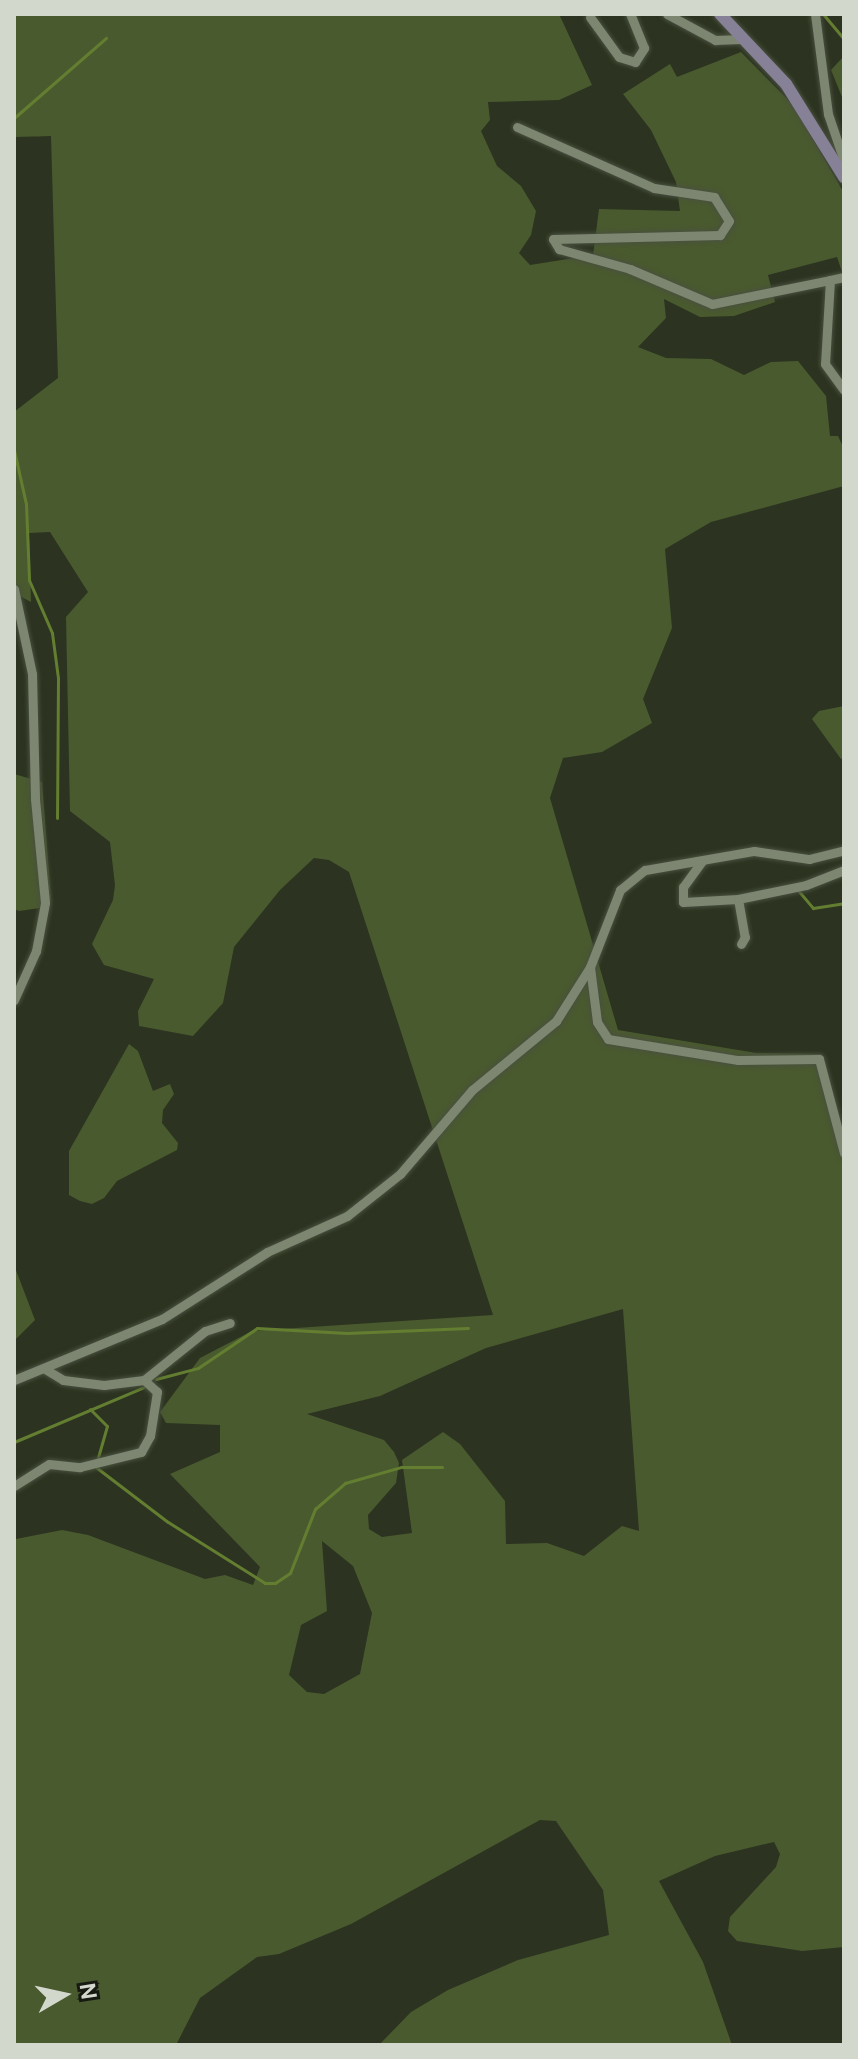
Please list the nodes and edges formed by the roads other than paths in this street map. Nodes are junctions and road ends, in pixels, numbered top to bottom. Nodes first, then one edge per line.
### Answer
1 (630, 14) edge
2 (667, 14) edge
3 (720, 14) edge
4 (815, 14) edge
5 (590, 17) dead end
6 (741, 39) junction
7 (517, 127) dead end
8 (844, 161) edge
9 (844, 177) edge
10 (844, 277) edge
11 (830, 280) junction
12 (844, 390) edge
13 (14, 589) edge
14 (844, 850) edge
15 (702, 861) junction
16 (844, 870) edge
17 (738, 899) junction
18 (741, 944) dead end
19 (590, 967) junction
20 (14, 1000) edge
21 (844, 1153) edge
22 (230, 1323) dead end
23 (45, 1369) junction
24 (14, 1380) edge
25 (144, 1380) junction
26 (14, 1486) edge

1 - 5 street
2 - 6 street
3 - 6 street
4 - 8 street
6 - 9 street
7 - 11 street
10 - 11 street
11 - 12 street
13 - 20 street
14 - 15 street
15 - 17 street
15 - 19 street
16 - 17 street
17 - 18 street
19 - 21 street
19 - 23 street
22 - 25 street
23 - 24 street
23 - 25 street
25 - 26 street

